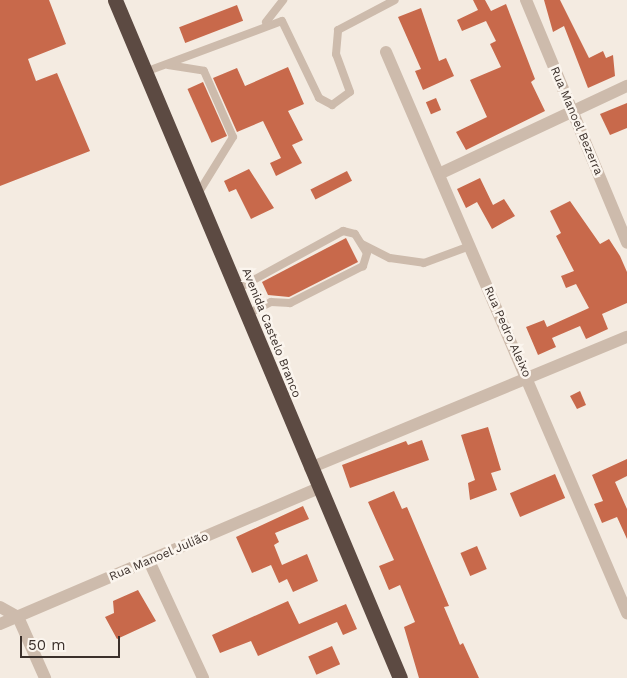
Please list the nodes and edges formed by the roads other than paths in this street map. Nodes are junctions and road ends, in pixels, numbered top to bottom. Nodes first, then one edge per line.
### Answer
1 (115, 0) edge
2 (283, 0) edge
3 (395, 0) edge
4 (526, 0) edge
5 (265, 24) junction
6 (386, 52) dead end
7 (161, 66) junction
8 (145, 72) junction
9 (627, 86) edge
10 (572, 112) junction
11 (439, 174) junction
12 (197, 195) junction
13 (627, 243) edge
14 (362, 244) junction
15 (470, 246) junction
16 (237, 289) junction
17 (247, 314) junction
18 (627, 337) edge
19 (527, 378) junction
20 (310, 468) junction
21 (318, 488) junction
22 (149, 561) junction
23 (0, 607) edge
24 (627, 613) edge
25 (18, 617) junction
26 (0, 624) edge
27 (45, 678) edge
28 (203, 678) edge
29 (400, 678) edge

1 - 8 highway, Avenida Castelo Branco
2 - 5 lane
3 - 5 lane
4 - 10 street, Rua Manoel Bezerra
5 - 7 lane
6 - 11 street, Rua Pedro Aleixo
7 - 8 lane
7 - 12 lane
8 - 12 highway, Avenida Castelo Branco
9 - 10 street
10 - 11 street
10 - 13 street, Rua Manoel Bezerra
11 - 15 street, Rua Pedro Aleixo
12 - 16 highway, Avenida Castelo Branco
14 - 15 lane
14 - 16 lane
14 - 17 lane
15 - 19 street, Rua Pedro Aleixo
16 - 17 highway, Avenida Castelo Branco
17 - 20 highway, Avenida Castelo Branco
18 - 19 street
19 - 20 street
19 - 24 street, Rua Pedro Aleixo
20 - 21 highway, Avenida Castelo Branco
21 - 22 street, Rua Manoel Julião
21 - 29 highway, Avenida Castelo Branco
22 - 25 street, Rua Manoel Julião
22 - 28 street
23 - 25 street
25 - 26 street, Rua Manoel Julião
25 - 27 street

